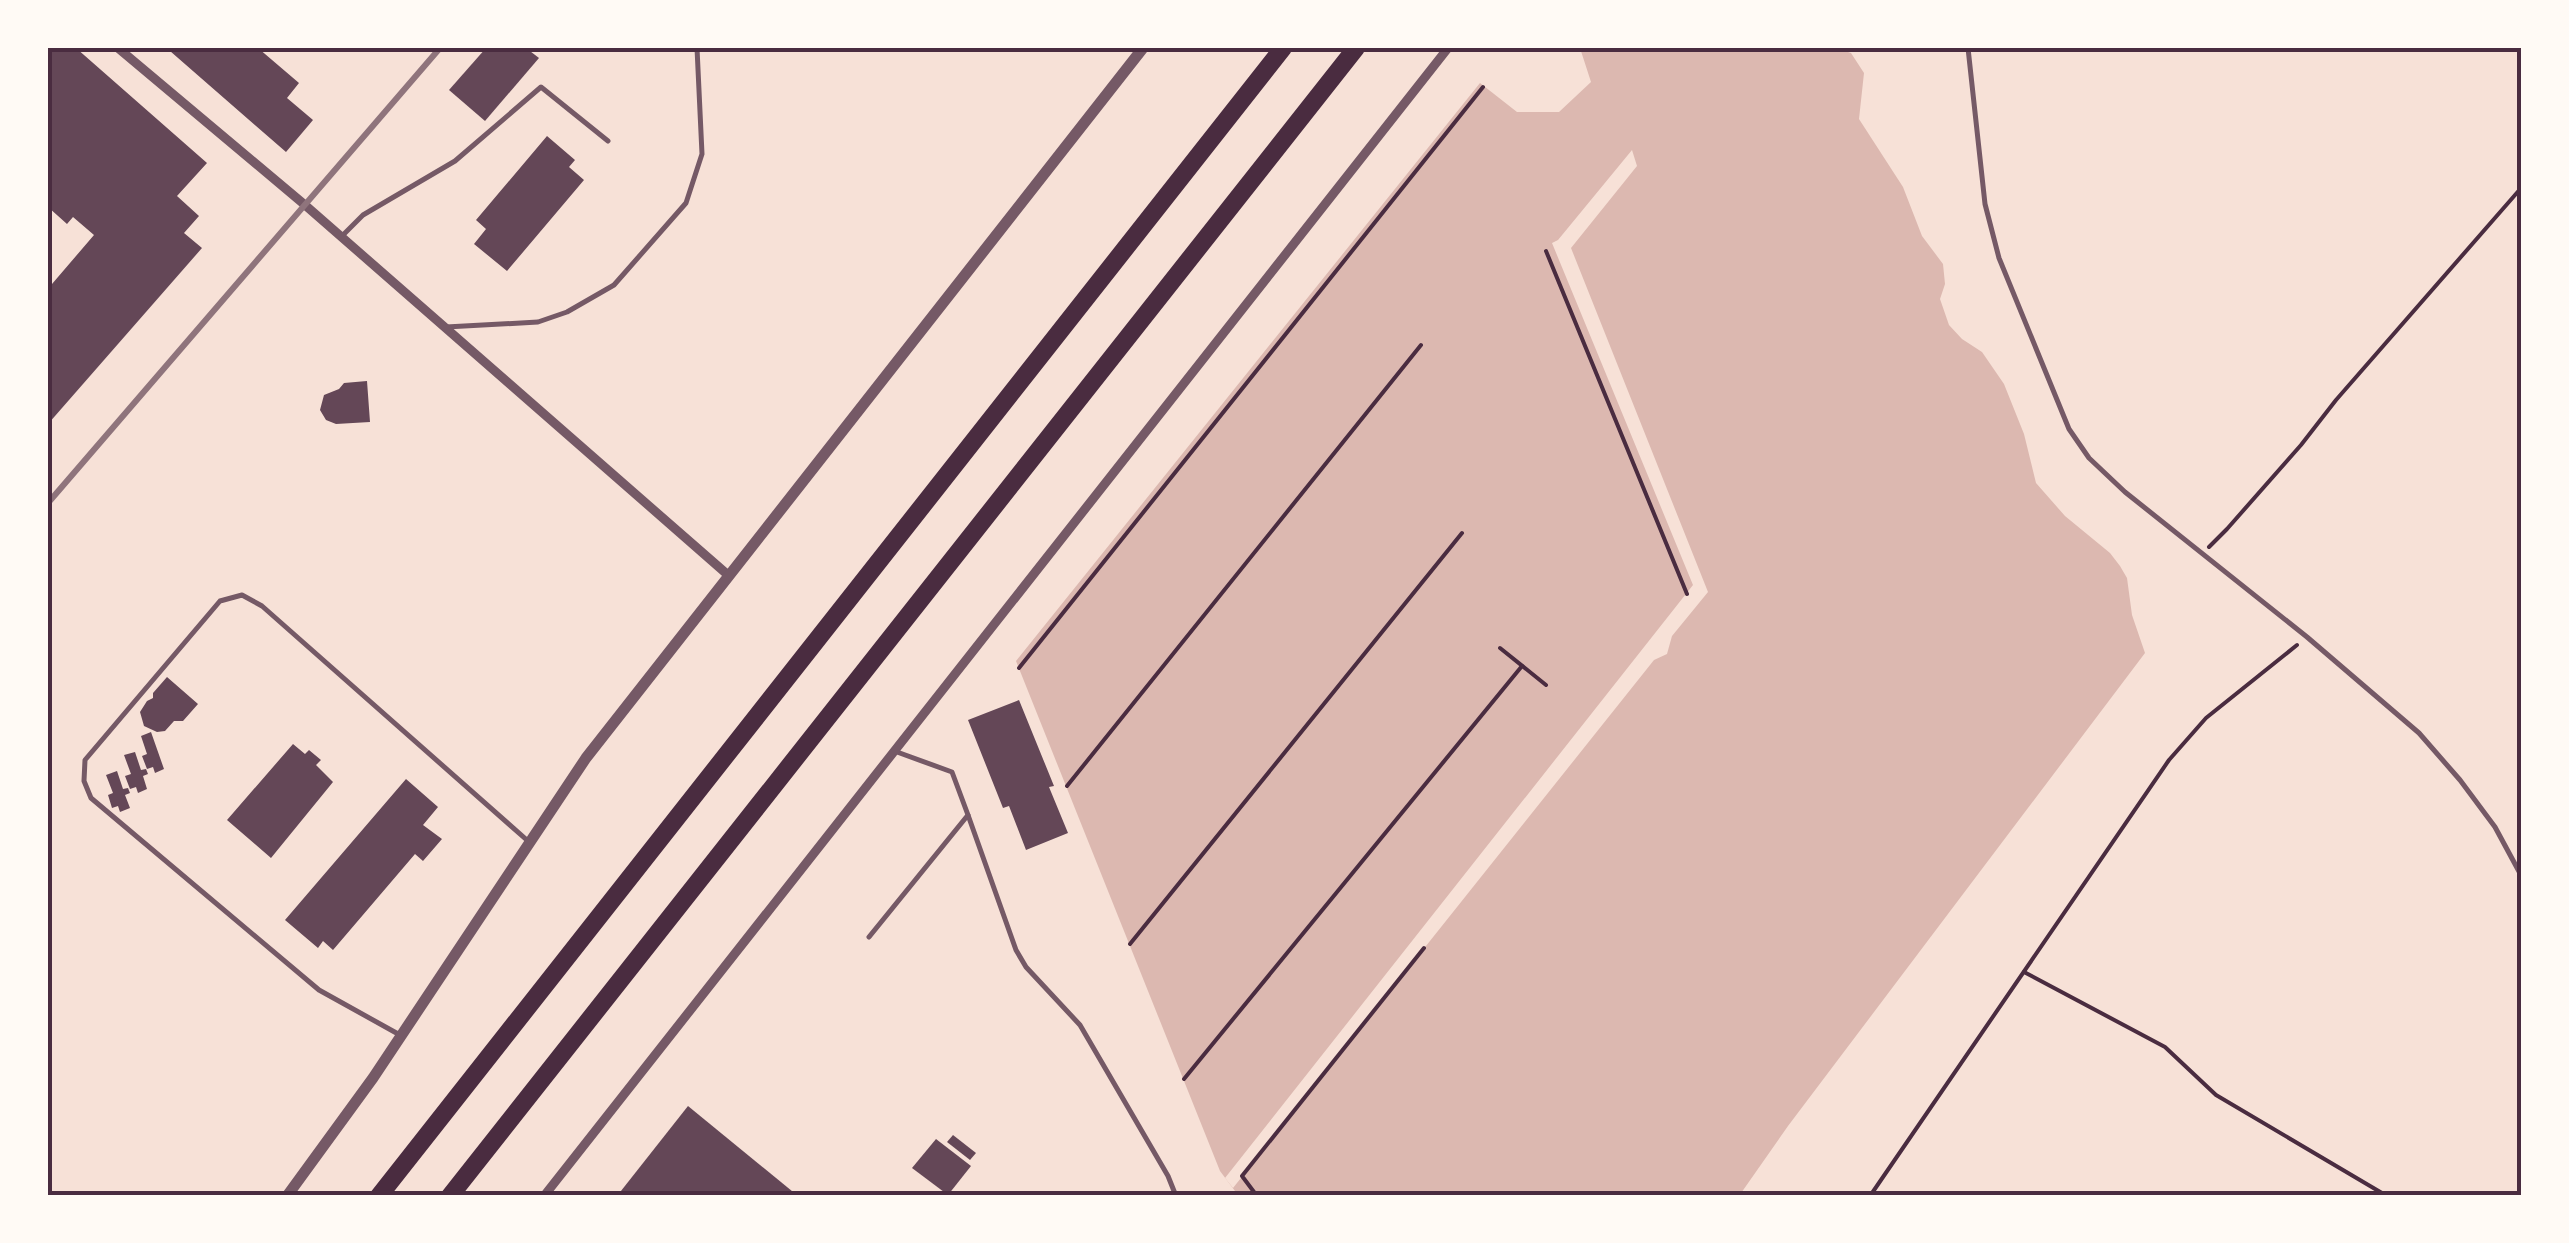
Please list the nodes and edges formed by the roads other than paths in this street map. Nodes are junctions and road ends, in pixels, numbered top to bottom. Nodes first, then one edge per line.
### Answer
1 (118, 48) edge
2 (697, 48) edge
3 (1143, 48) edge
4 (1283, 48) edge
5 (1356, 48) edge
6 (1448, 48) edge
7 (1968, 48) edge
8 (608, 141) dead end
9 (341, 237) junction
10 (444, 328) junction
11 (728, 575) junction
12 (894, 751) junction
13 (968, 814) junction
14 (530, 843) junction
15 (2522, 877) edge
16 (869, 936) dead end
17 (401, 1035) junction
18 (287, 1196) edge
19 (379, 1196) edge
20 (450, 1196) edge
21 (544, 1196) edge
22 (1176, 1196) edge

1 - 9 street
2 - 10 lane
3 - 11 street
4 - 19 highway
5 - 20 highway
6 - 12 street
7 - 15 lane
8 - 9 lane
9 - 10 street
10 - 11 street
11 - 14 street
12 - 13 lane
12 - 21 street
13 - 16 lane
13 - 22 lane
14 - 17 street
14 - 17 lane
17 - 18 street

